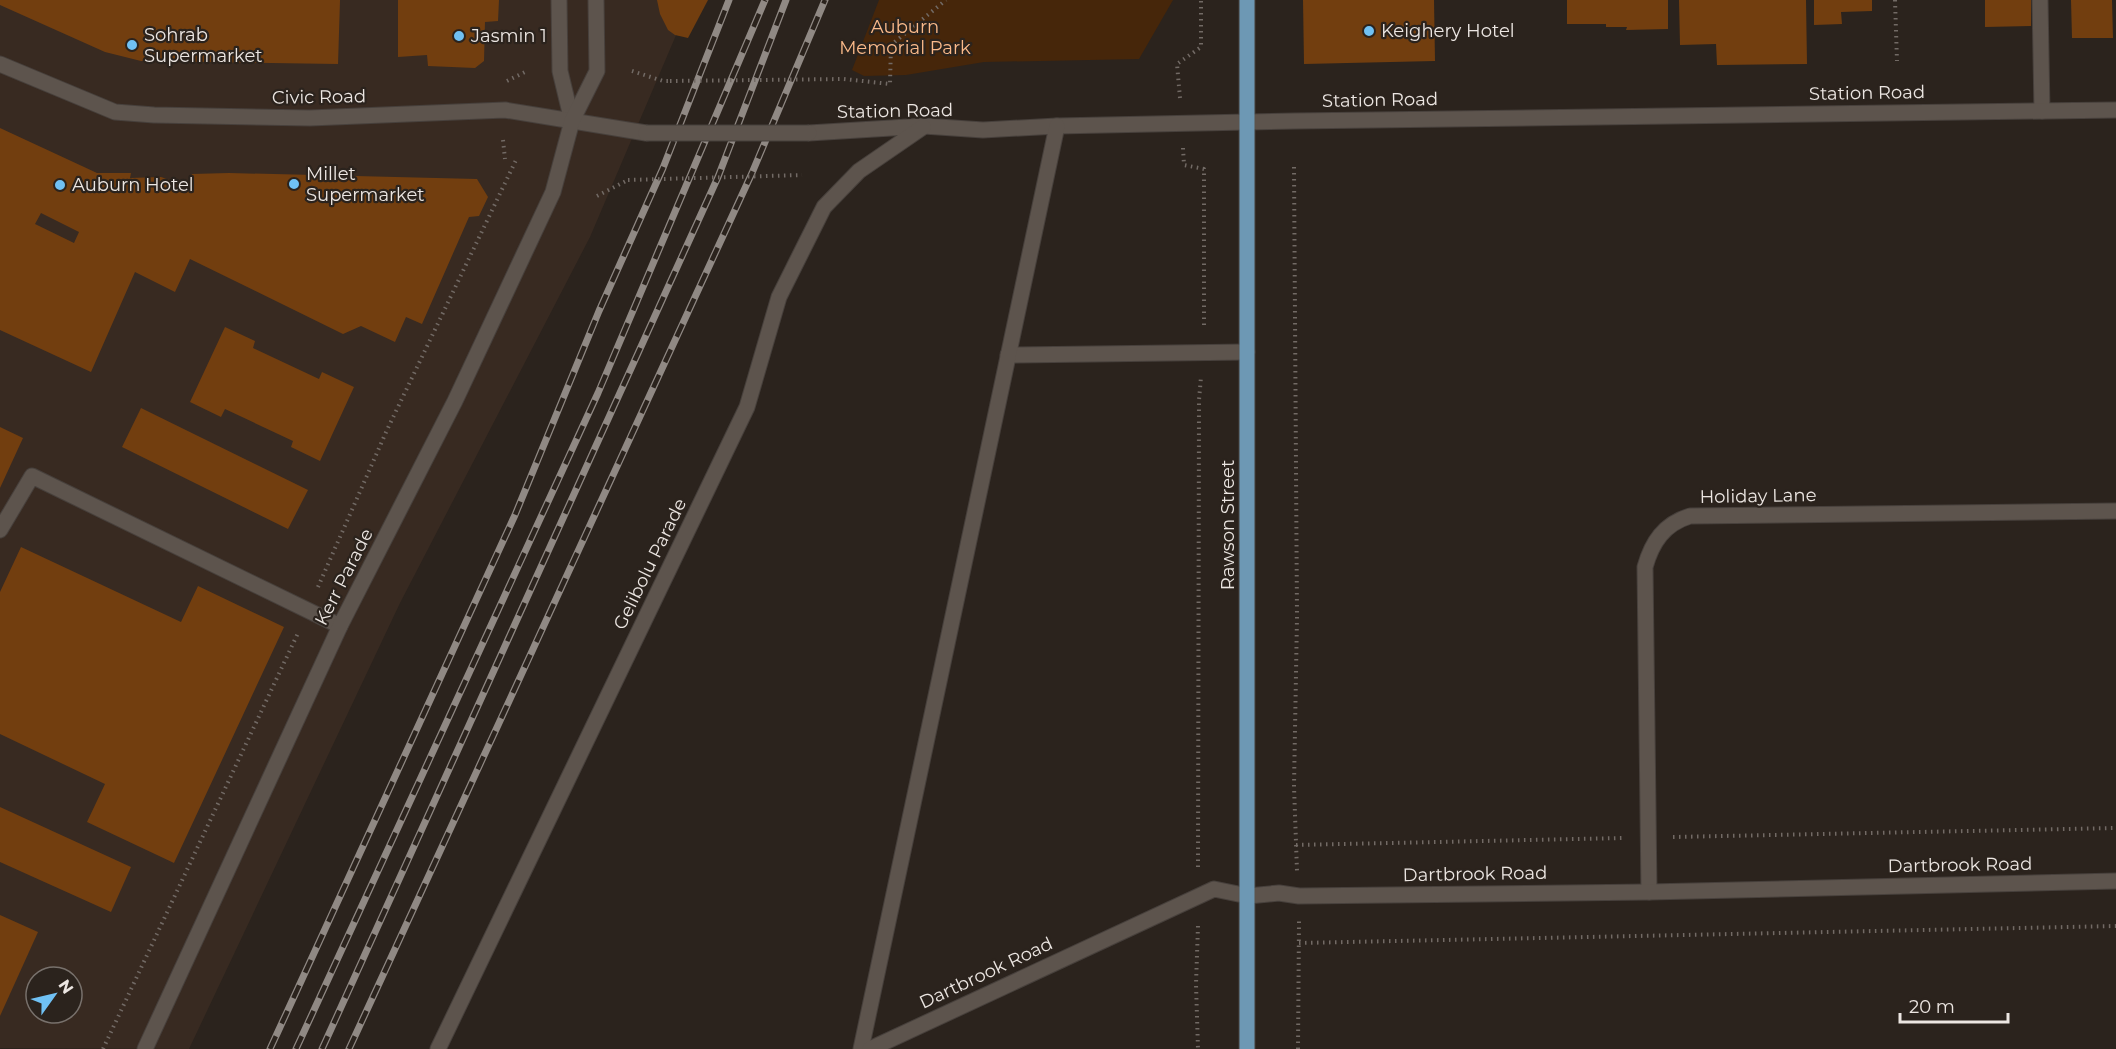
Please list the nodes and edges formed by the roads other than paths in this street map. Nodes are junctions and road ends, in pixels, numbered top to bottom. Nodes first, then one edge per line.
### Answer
1 (559, 0) edge
2 (596, 0) edge
3 (1247, 0) edge
4 (2040, 0) edge
5 (0, 64) edge
6 (2116, 110) edge
7 (2042, 111) junction
8 (572, 121) junction
9 (1247, 122) junction
10 (924, 126) junction
11 (1058, 126) junction
12 (646, 133) joint
13 (1247, 352) junction
14 (1008, 355) junction
15 (2116, 511) edge
16 (0, 530) edge
17 (340, 626) junction
18 (2116, 881) edge
19 (1649, 892) junction
20 (1248, 896) junction
21 (145, 1049) edge
22 (438, 1049) edge
23 (861, 1049) edge
24 (870, 1049) edge
25 (1247, 1049) edge

1 - 8 street, Kerr Parade
2 - 8 street, Kerr Parade
3 - 9 main road, Rawson Street
4 - 7 street
5 - 8 street, Civic Road
6 - 7 street, Station Road
7 - 9 street, Station Road
8 - 12 street, Civic Road
8 - 17 street, Kerr Parade
9 - 11 street, Station Road
9 - 13 main road, Rawson Street
10 - 11 street, Station Road
10 - 12 street, Station Road, bridge
10 - 22 street, Gelibolu Parade
11 - 14 street
13 - 14 street
13 - 20 main road, Rawson Street
14 - 23 street
15 - 19 street, Holiday Lane
16 - 17 street
17 - 21 street, Kerr Parade
18 - 19 street, Dartbrook Road
19 - 20 street, Dartbrook Road
20 - 24 street, Dartbrook Road
20 - 25 main road, Rawson Street

